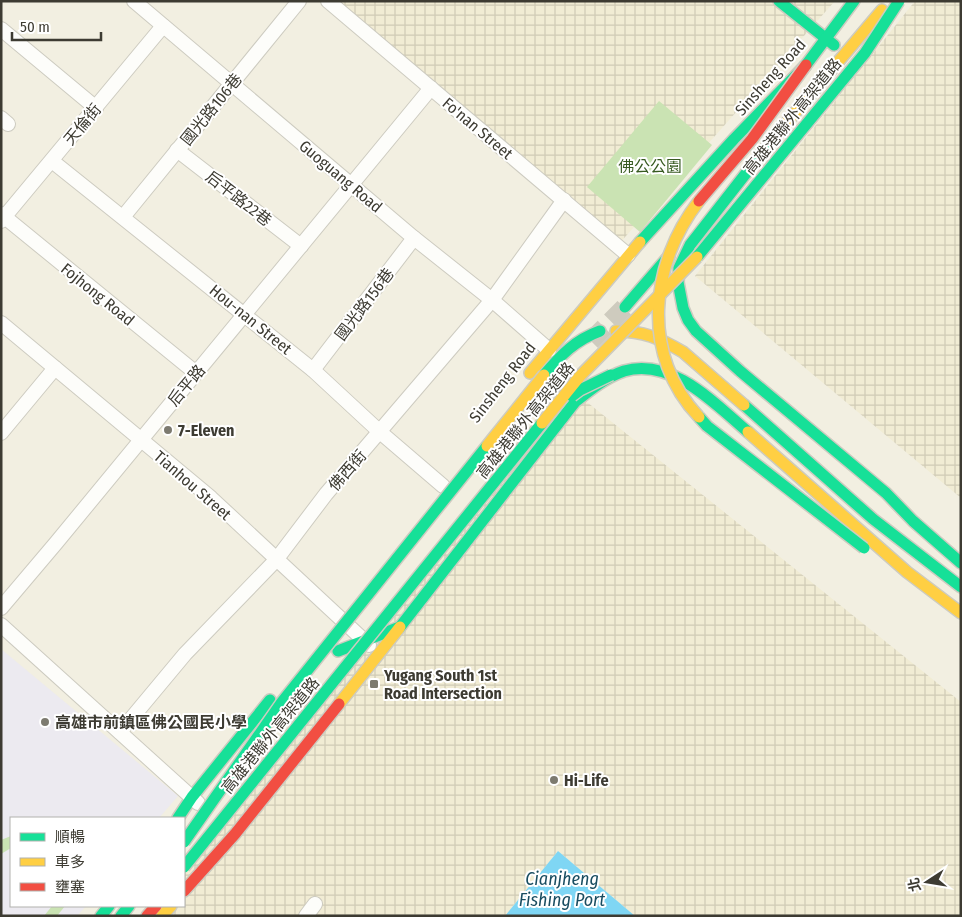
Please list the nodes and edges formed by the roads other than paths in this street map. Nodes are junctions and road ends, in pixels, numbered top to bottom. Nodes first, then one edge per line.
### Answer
1 (134, 1) edge
2 (299, 1) edge
3 (328, 1) edge
4 (779, 1) edge
5 (854, 1) edge
6 (889, 1) edge
7 (899, 1) edge
8 (164, 26) junction
9 (1, 29) edge
10 (825, 39) junction
11 (845, 54) junction
12 (806, 65) junction
13 (232, 84) junction
14 (431, 88) junction
15 (96, 108) junction
16 (779, 132) junction
17 (178, 150) junction
18 (52, 161) junction
19 (352, 184) junction
20 (564, 200) junction
21 (2, 217) edge
22 (123, 217) junction
23 (414, 238) junction
24 (301, 246) junction
25 (628, 255) junction
26 (492, 300) junction
27 (625, 307) tunnel mouth
28 (245, 314) junction
29 (1, 323) edge
30 (600, 331) junction
31 (549, 350) junction
32 (55, 368) junction
33 (564, 369) dead end
34 (313, 370) junction
35 (196, 373) junction
36 (611, 375) junction
37 (525, 380) dead end
38 (501, 410) dead end
39 (380, 432) junction
40 (1, 434) edge
41 (140, 440) junction
42 (443, 486) junction
43 (276, 560) junction
44 (961, 563) edge
45 (907, 572) junction
46 (961, 586) edge
47 (1, 608) edge
48 (961, 613) edge
49 (338, 616) junction
50 (1, 625) edge
51 (400, 627) junction
52 (351, 629) junction
53 (364, 641) junction
54 (338, 651) junction
55 (379, 653) junction
56 (120, 732) junction
57 (192, 797) junction
58 (206, 810) junction
59 (177, 817) edge
60 (185, 837) edge
61 (185, 841) edge
62 (185, 852) edge
63 (185, 866) edge
64 (185, 875) edge
65 (185, 890) edge
66 (315, 904) dead end
67 (306, 916) edge

1 - 8 street, Guoguang Road
2 - 13 street, 國光路106巷
3 - 14 street, Fo'nan Street
4 - 10 main road
5 - 10 main road, Sinsheng Road
6 - 11 main road
6 - 62 main road, 高雄港聯外高架道路, bridge
7 - 63 main road, 高雄港聯外高架道路, bridge
8 - 13 street, Guoguang Road
8 - 15 street, 天倫街
9 - 15 street
10 - 11 main road
10 - 12 main road, Sinsheng Road
11 - 16 main road
12 - 25 main road, Sinsheng Road
12 - 45 main road, bridge
13 - 17 street, 國光路106巷
13 - 19 street, Guoguang Road
14 - 19 street, 后平路
14 - 20 street, Fo'nan Street
15 - 18 street, 天倫街
16 - 27 main road
16 - 44 main road
17 - 22 street, 國光路106巷
17 - 24 street, 后平路22巷
18 - 21 street, 天倫街
18 - 22 street, Hou-nan Street
19 - 23 street, Guoguang Road
19 - 24 street, 后平路
20 - 25 street, Fo'nan Street
20 - 26 street, 佛西街
21 - 35 street, Fojhong Road
22 - 28 street, Hou-nan Street
23 - 26 street, Guoguang Road
23 - 34 street, 國光路156巷
24 - 28 street, 后平路
25 - 31 main road, Sinsheng Road
26 - 31 street, Guoguang Road
26 - 39 street, 佛西街
28 - 34 street, Hou-nan Street
28 - 35 street, 后平路
29 - 32 street, Tianhou Street
30 - 31 main road
30 - 46 main road
30 - 61 main road, bridge
31 - 37 main road, Sinsheng Road
32 - 40 street
32 - 41 street, Tianhou Street
33 - 52 main road
34 - 39 street, Hou-nan Street
35 - 41 street, 后平路
36 - 45 main road
36 - 51 main road
36 - 64 main road, bridge
38 - 42 main road, Sinsheng Road
39 - 42 street, Hou-nan Street
39 - 43 street, 佛西街
41 - 43 street, Tianhou Street
41 - 47 street, 后平路
42 - 49 main road, Sinsheng Road
43 - 49 street, Tianhou Street
43 - 56 street, 佛西街
45 - 48 main road
49 - 52 street, Tianhou Street
49 - 57 main road, Sinsheng Road
50 - 56 street
51 - 53 main road
51 - 55 main road
52 - 53 street, Tianhou Street
52 - 54 main road
53 - 54 main road
53 - 55 street, Tianhou Street
54 - 58 main road
55 - 65 main road
56 - 57 street
57 - 58 street
57 - 59 main road, Sinsheng Road
58 - 60 main road
66 - 67 street

